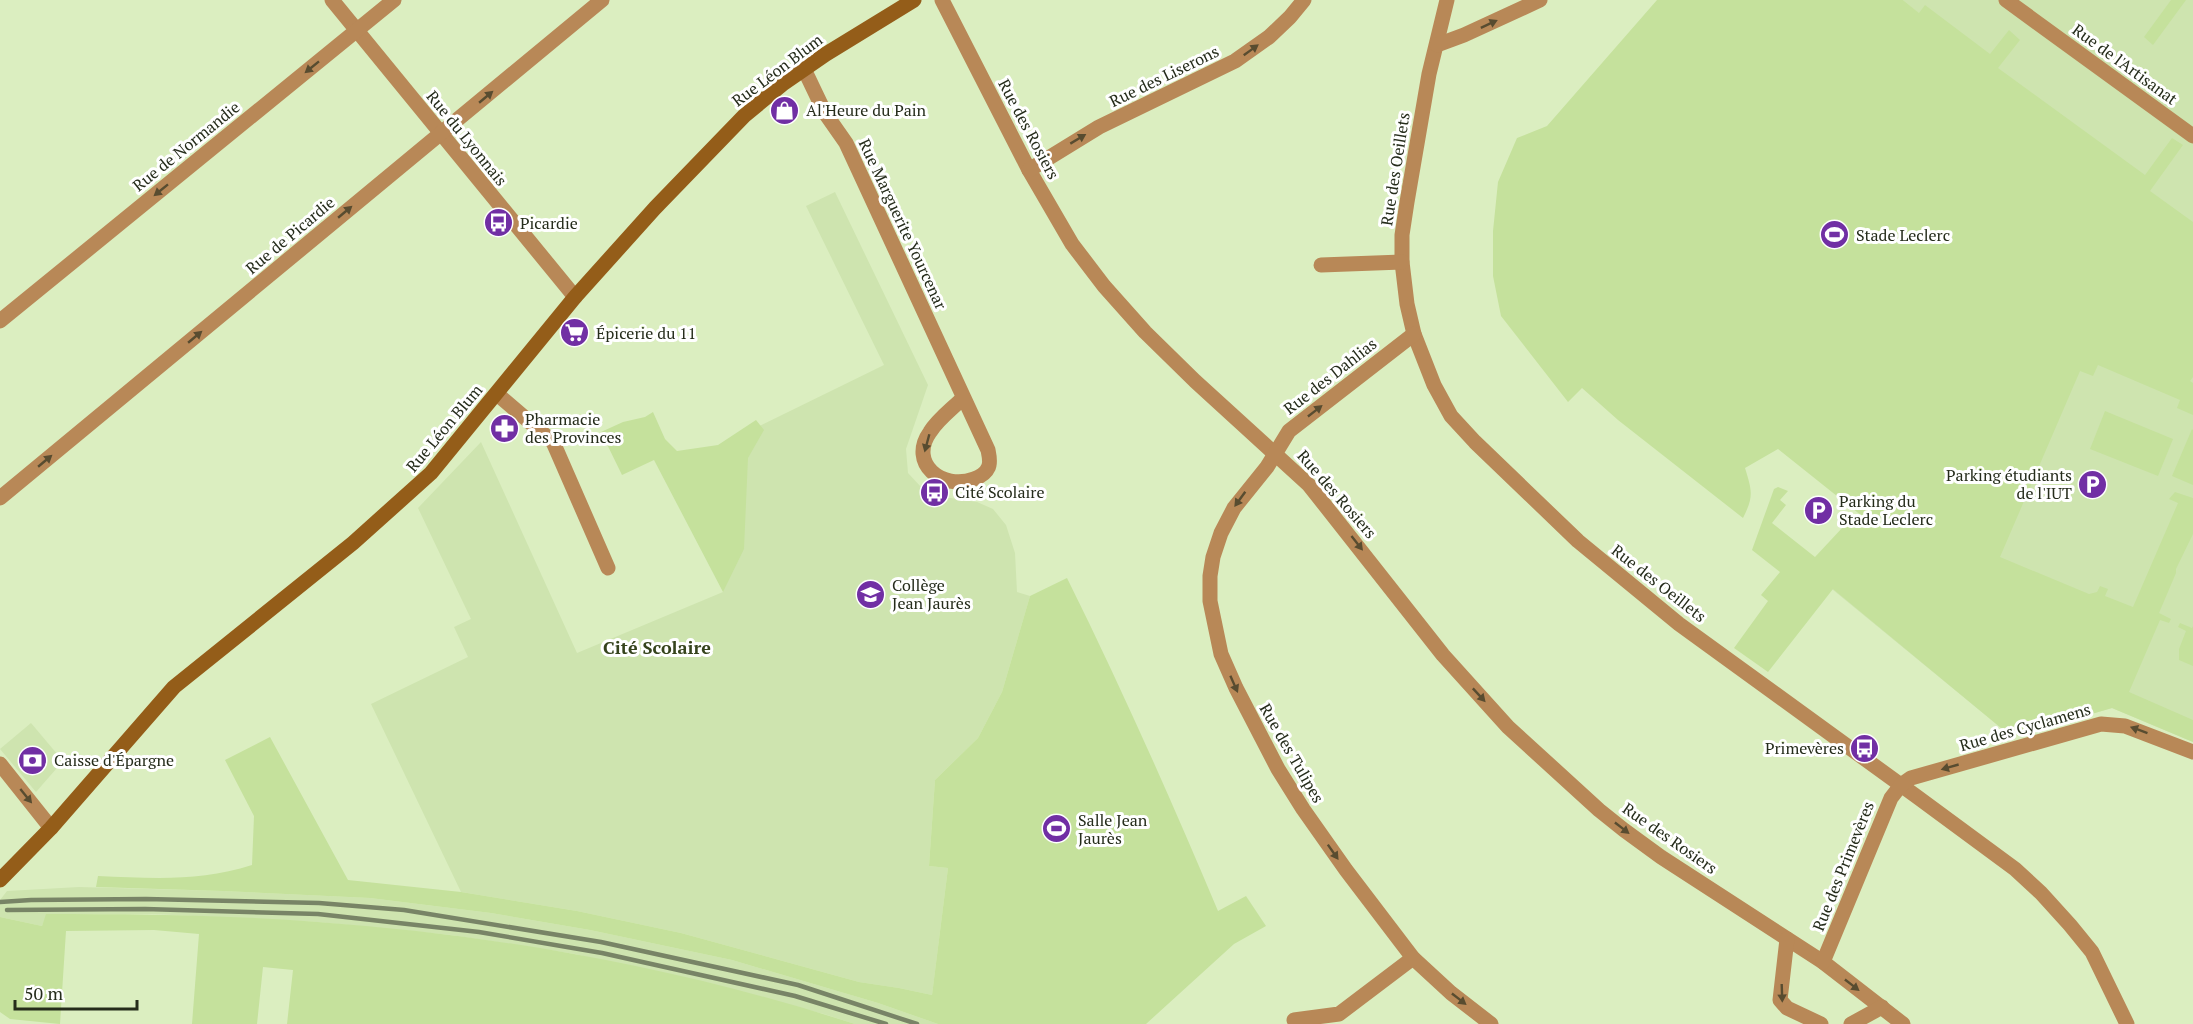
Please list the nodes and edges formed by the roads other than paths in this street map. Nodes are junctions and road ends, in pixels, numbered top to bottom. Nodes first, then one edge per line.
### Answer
1 (332, 0) edge
2 (394, 0) edge
3 (602, 0) edge
4 (914, 0) edge
5 (942, 0) edge
6 (1304, 0) edge
7 (1447, 0) edge
8 (1540, 0) edge
9 (2006, 0) edge
10 (357, 30) junction
11 (1437, 45) junction
12 (804, 69) junction
13 (441, 134) junction
14 (2193, 136) edge
15 (1029, 170) junction
16 (1402, 261) junction
17 (1321, 265) dead end
18 (575, 297) junction
19 (0, 321) edge
20 (1413, 334) junction
21 (496, 394) junction
22 (963, 398) junction
23 (1276, 453) junction
24 (0, 498) edge
25 (608, 568) dead end
26 (2193, 752) edge
27 (0, 764) edge
28 (1901, 785) junction
29 (51, 828) junction
30 (1, 879) edge
31 (1787, 939) junction
32 (1413, 958) junction
33 (1823, 962) junction
34 (1882, 1007) junction
35 (1294, 1020) dead end
36 (1491, 1024) edge
37 (1821, 1024) edge
38 (1851, 1024) edge
39 (1903, 1024) edge
40 (2127, 1024) edge

1 - 10 street, Rue du Lyonnais
2 - 10 street, Rue de Normandie
13 -> 3 street, Rue de Picardie
4 - 12 street, Rue Léon Blum
5 - 15 street, Rue des Rosiers
15 -> 6 street, Rue des Liserons
7 - 11 street, Rue des Oeillets
11 -> 8 street
9 - 14 street, Rue de l'Artisanat
10 - 13 street, Rue du Lyonnais
10 -> 19 street, Rue de Normandie
11 - 16 street, Rue des Oeillets
12 - 18 street, Rue Léon Blum
12 - 22 street, Rue Marguerite Yourcenar
13 - 18 street, Rue du Lyonnais
24 -> 13 street, Rue de Picardie
15 - 23 street, Rue des Rosiers
16 - 17 street
16 - 20 street, Rue des Oeillets
18 - 21 street, Rue Léon Blum
23 -> 20 street, Rue des Dahlias
20 - 28 street, Rue des Oeillets
21 - 25 street
21 - 29 street, Rue Léon Blum
22 -> 22 street, Rue Marguerite Yourcenar
23 -> 31 street, Rue des Rosiers
23 -> 32 street, Rue des Tulipes
26 -> 28 street, Rue des Cyclamens
27 -> 29 street
28 - 33 street, Rue des Primevères
28 - 40 street, Rue des Oeillets
29 - 30 street, Rue Léon Blum
31 - 33 street, Rue des Rosiers
31 -> 37 street
32 - 35 street
32 -> 36 street, Rue des Tulipes
33 -> 34 street, Rue des Rosiers
34 - 38 street
34 - 39 street, Rue des Rosiers

